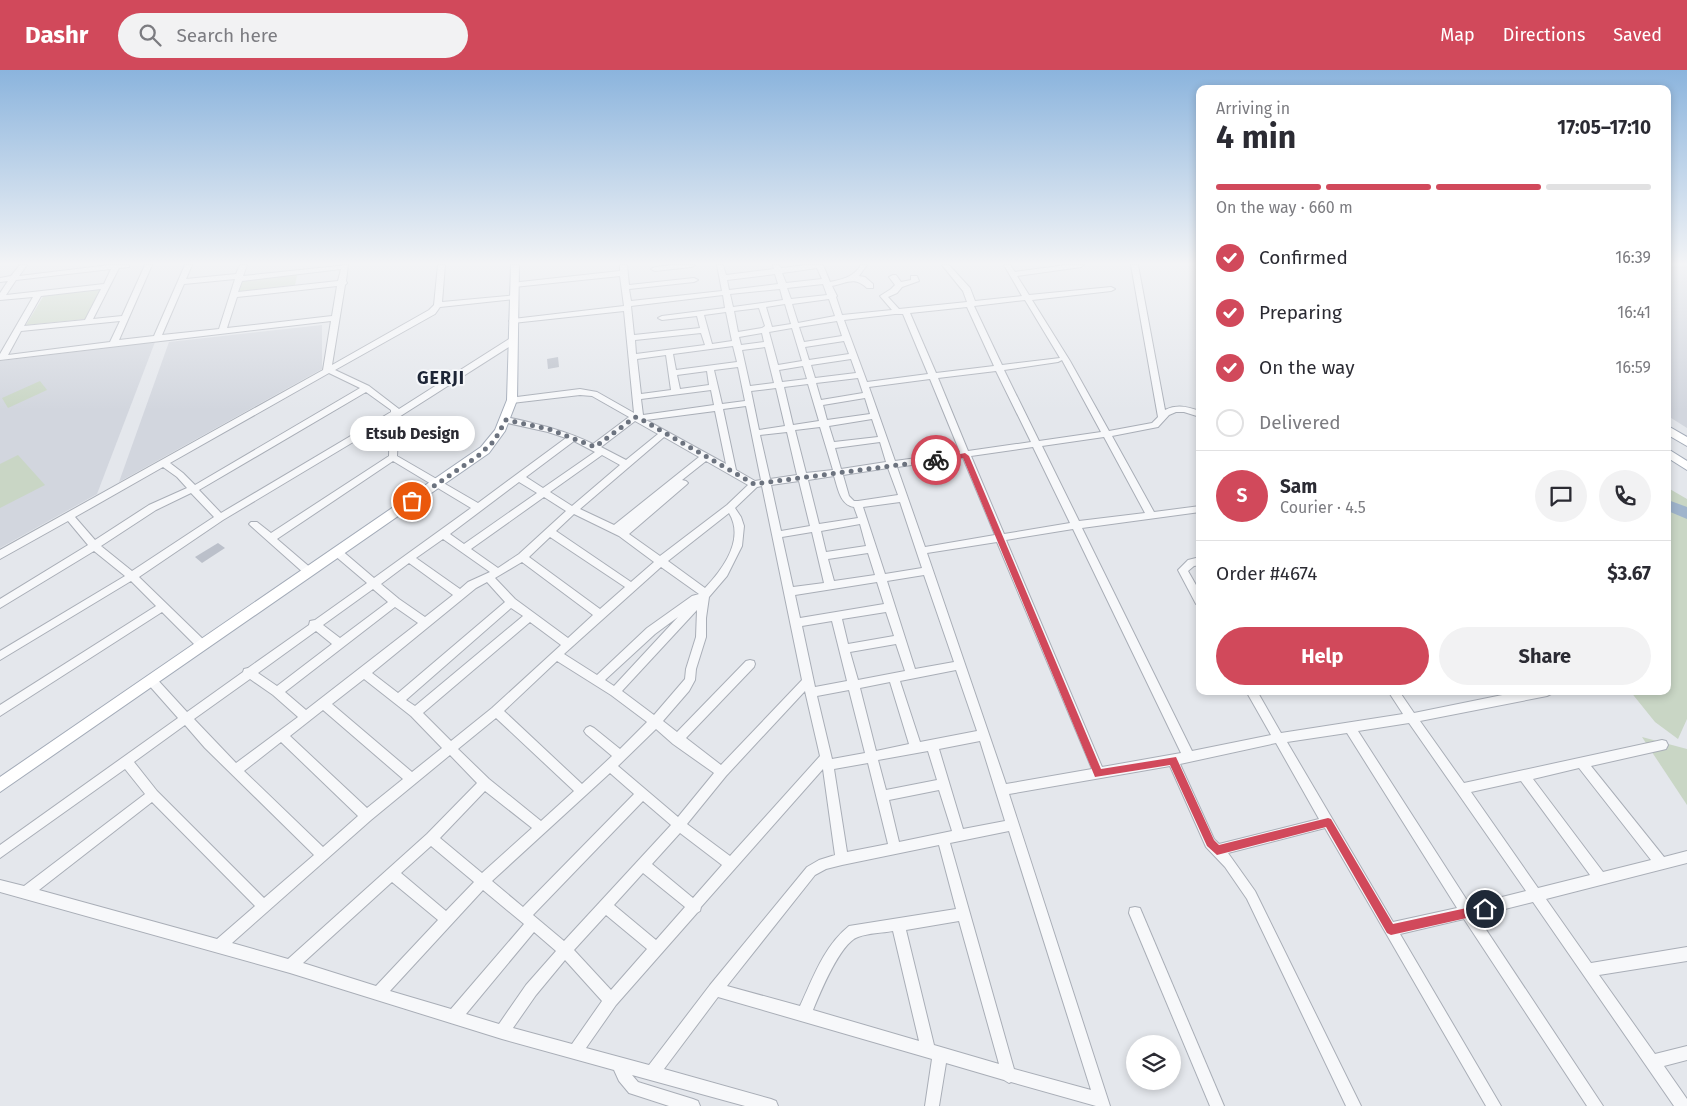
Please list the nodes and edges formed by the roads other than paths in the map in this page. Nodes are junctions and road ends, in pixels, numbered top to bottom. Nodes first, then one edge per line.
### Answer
1 (27, 313) edge
2 (92, 313) edge
3 (127, 313) edge
4 (168, 313) edge
5 (227, 313) edge
6 (336, 313) edge
7 (430, 313) edge
8 (513, 313) edge
9 (572, 313) edge
10 (629, 313) edge
11 (661, 313) edge
12 (697, 313) edge
13 (700, 313) edge
14 (731, 313) edge
15 (764, 313) edge
16 (791, 313) edge
17 (839, 313) edge
18 (888, 313) edge
19 (903, 313) edge
20 (974, 313) edge
21 (1037, 313) edge
22 (1144, 313) edge
23 (125, 318) junction
24 (335, 318) junction
25 (662, 318) junction
26 (840, 318) junction
27 (513, 321) junction
28 (88, 322) junction
29 (794, 324) junction
30 (19, 329) junction
31 (705, 330) junction
32 (764, 330) junction
33 (222, 331) junction
34 (664, 334) junction
35 (157, 338) junction
36 (632, 338) junction
37 (848, 338) junction
38 (512, 342) junction
39 (737, 342) junction
40 (113, 344) junction
41 (768, 344) junction
42 (801, 345) junction
43 (709, 347) junction
44 (669, 352) junction
45 (854, 356) junction
46 (634, 357) junction
47 (1, 358) edge
48 (1058, 360) dead end
49 (807, 363) junction
50 (741, 364) junction
51 (710, 368) junction
52 (775, 368) junction
53 (999, 368) junction
54 (327, 369) junction
55 (672, 373) junction
56 (861, 375) junction
57 (932, 377) junction
58 (810, 380) junction
59 (779, 385) junction
60 (864, 385) junction
61 (714, 387) junction
62 (366, 388) junction
63 (747, 390) junction
64 (676, 392) junction
65 (868, 395) junction
66 (638, 397) junction
67 (512, 400) junction
68 (750, 402) junction
69 (817, 403) junction
70 (719, 407) junction
71 (1196, 412) edge
72 (395, 414) junction
73 (875, 416) junction
74 (1162, 417) junction
75 (637, 418) junction
76 (506, 420) junction
77 (823, 424) junction
78 (790, 428) junction
79 (1671, 432) edge
80 (757, 433) junction
81 (664, 434) junction
82 (1106, 434) junction
83 (573, 436) junction
84 (882, 439) junction
85 (1687, 442) edge
86 (1037, 444) junction
87 (829, 446) junction
88 (599, 449) junction
89 (1671, 455) edge
90 (965, 456) junction
91 (393, 457) junction
92 (708, 458) junction
93 (164, 463) junction
94 (628, 465) junction
95 (891, 465) junction
96 (1687, 466) edge
97 (732, 472) junction
98 (837, 472) junction
99 (519, 477) junction
100 (802, 477) junction
101 (437, 483) junction
102 (766, 483) junction
103 (754, 484) junction
104 (192, 489) junction
105 (544, 494) junction
106 (902, 498) junction
107 (858, 504) junction
108 (730, 506) junction
109 (477, 507) junction
110 (574, 509) junction
111 (1196, 509) edge
112 (1151, 515) junction
113 (70, 517) junction
114 (220, 518) junction
115 (864, 520) junction
116 (254, 524) dead end
117 (1077, 525) junction
118 (816, 529) junction
119 (549, 531) junction
120 (618, 532) junction
121 (443, 534) junction
122 (776, 535) junction
123 (271, 538) junction
124 (1000, 538) junction
125 (93, 545) junction
126 (466, 548) junction
127 (872, 548) junction
128 (920, 551) junction
129 (337, 552) junction
130 (0, 555) edge
131 (824, 556) junction
132 (522, 557) junction
133 (409, 558) junction
134 (661, 562) junction
135 (1196, 562) edge
136 (926, 571) junction
137 (309, 572) junction
138 (132, 576) junction
139 (494, 576) junction
140 (881, 577) junction
141 (374, 582) junction
142 (830, 586) junction
143 (632, 588) junction
144 (789, 592) junction
145 (705, 593) junction
146 (460, 594) junction
147 (1196, 594) edge
148 (395, 602) junction
149 (510, 602) junction
150 (0, 604) edge
151 (164, 606) junction
152 (891, 607) junction
153 (600, 615) junction
154 (530, 616) junction
155 (836, 616) junction
156 (424, 622) junction
157 (796, 623) junction
158 (314, 624) junction
159 (901, 639) junction
160 (340, 644) junction
161 (568, 644) junction
162 (202, 645) junction
163 (844, 649) junction
164 (557, 655) junction
165 (0, 656) edge
166 (750, 664) dead end
167 (959, 665) junction
168 (248, 672) junction
169 (364, 673) junction
170 (911, 674) junction
171 (894, 677) junction
172 (151, 680) junction
173 (597, 680) junction
174 (853, 684) junction
175 (809, 687) junction
176 (277, 692) junction
177 (615, 692) junction
178 (1253, 695) edge
179 (1396, 695) edge
180 (1527, 695) edge
181 (398, 700) junction
182 (324, 704) junction
183 (0, 711) edge
184 (496, 711) junction
185 (415, 714) junction
186 (306, 717) junction
187 (185, 718) junction
188 (1412, 718) junction
189 (655, 722) junction
190 (1350, 728) junction
191 (590, 731) dead end
192 (282, 736) junction
193 (984, 736) junction
194 (1278, 738) junction
195 (676, 740) junction
196 (1662, 745) dead end
197 (932, 746) junction
198 (916, 748) junction
199 (449, 750) junction
200 (620, 756) junction
201 (872, 757) junction
202 (1189, 757) junction
203 (1172, 760) junction
204 (126, 761) junction
205 (827, 761) junction
206 (1581, 762) junction
207 (610, 766) junction
208 (236, 770) junction
209 (722, 772) junction
210 (1099, 774) junction
211 (1523, 775) junction
212 (411, 779) junction
213 (485, 783) junction
214 (0, 784) edge
215 (943, 784) junction
216 (1461, 789) junction
217 (1002, 790) junction
218 (583, 792) junction
219 (153, 795) junction
220 (641, 795) junction
221 (882, 796) junction
222 (367, 816) junction
223 (1328, 822) junction
224 (679, 825) junction
225 (1012, 825) junction
226 (542, 829) junction
227 (959, 836) junction
228 (431, 838) junction
229 (943, 839) junction
230 (895, 848) junction
231 (1217, 850) junction
232 (0, 852) edge
233 (322, 855) junction
234 (1687, 857) edge
235 (842, 859) junction
236 (730, 863) junction
237 (1661, 863) junction
238 (642, 864) junction
239 (391, 873) junction
240 (1600, 878) junction
241 (484, 880) junction
242 (0, 886) edge
243 (25, 893) junction
244 (1535, 894) junction
245 (605, 906) junction
246 (264, 907) junction
247 (695, 907) junction
248 (1135, 913) dead end
249 (965, 914) junction
250 (1468, 914) junction
251 (446, 919) junction
252 (528, 919) junction
253 (898, 924) junction
254 (1391, 929) junction
255 (218, 947) junction
256 (657, 949) junction
257 (565, 950) junction
258 (1687, 954) edge
259 (290, 966) junction
260 (1588, 970) junction
261 (715, 990) junction
262 (379, 993) junction
263 (611, 1000) junction
264 (804, 1013) junction
265 (454, 1017) junction
266 (502, 1032) junction
267 (576, 1051) junction
268 (934, 1052) junction
269 (1687, 1053) edge
270 (1653, 1062) junction
271 (619, 1064) junction
272 (653, 1072) junction
273 (1009, 1076) junction
274 (1103, 1103) edge
275 (693, 1106) edge
276 (771, 1106) edge
277 (932, 1106) edge
278 (1217, 1106) edge
279 (1354, 1106) edge
280 (1494, 1106) edge
281 (1596, 1106) edge
282 (1683, 1106) edge

1 - 30 street
2 - 28 street
3 - 23 street
4 - 35 street
5 - 33 street
6 - 24 street
7 - 54 street
8 - 27 main road
9 - 27 street
10 - 36 street
11 - 25 street
12 - 25 street
13 - 31 street
14 - 39 street
15 - 32 street
16 - 29 street
17 - 26 street
18 - 26 street
19 - 57 street
20 - 53 street
21 - 82 street
22 - 74 street
23 - 28 street
23 - 40 street
24 - 33 street
24 - 54 street
25 - 34 street
26 - 29 street
26 - 37 street
27 - 38 main road
28 - 30 street
29 - 32 street
29 - 42 street
30 - 47 street
31 - 34 street
31 - 43 street
32 - 39 street
32 - 41 street
33 - 35 street
34 - 36 street
35 - 40 street
36 - 46 street
37 - 42 street
37 - 45 street
38 - 67 main road
38 - 72 street
39 - 41 street
39 - 43 street
39 - 50 street
40 - 47 street
41 - 52 street
42 - 49 street
43 - 44 street
44 - 46 street
44 - 55 street
45 - 49 street
45 - 56 street
46 - 66 street
48 - 53 street
49 - 52 street
49 - 58 street
50 - 51 street
50 - 63 street
51 - 55 street
51 - 61 street
52 - 59 street
53 - 57 street
53 - 86 street
54 - 62 street
54 - 93 street
55 - 64 street
56 - 58 street
56 - 60 street
57 - 60 street
57 - 90 street
58 - 59 street
58 - 69 street
59 - 63 street
59 - 78 street
60 - 65 street
61 - 64 street
61 - 70 street
62 - 72 street
62 - 104 street
63 - 68 street
64 - 66 street
65 - 69 street
65 - 73 street
66 - 75 street
67 - 75 street
67 - 76 main road
68 - 70 street
68 - 80 street
69 - 77 street
70 - 75 street
70 - 97 street
71 - 74 street
72 - 91 street
72 - 114 street
73 - 77 street
73 - 84 street
74 - 82 street
75 - 81 street
75 - 88 street
76 - 83 street
76 - 101 main road
77 - 78 street
77 - 87 street
78 - 80 street
78 - 100 street
79 - 85 main road
80 - 102 street
81 - 92 street
81 - 94 street
82 - 86 street
82 - 112 street
83 - 88 street
83 - 99 street
84 - 87 street
84 - 95 street
86 - 90 street
86 - 117 street
87 - 98 street
88 - 94 street
88 - 105 street
89 - 96 main road
90 - 95 street
90 - 124 street
91 - 101 street
91 - 123 street
92 - 97 street
92 - 120 street
93 - 104 street
93 - 113 street
94 - 110 street
95 - 98 street
95 - 106 street
97 - 103 street
98 - 100 street
98 - 107 street
99 - 105 street
99 - 109 street
100 - 102 street
100 - 118 street
101 - 109 street
101 - 129 main road
102 - 103 street
102 - 122 street
103 - 108 street
104 - 114 street
104 - 125 street
105 - 110 street
105 - 126 street
106 - 107 street
106 - 128 street
107 - 115 street
108 - 134 street
108 - 145 street
109 - 121 street
110 - 119 street
110 - 120 street
111 - 112 street
112 - 117 street
113 - 125 street
113 - 130 street
114 - 138 street
115 - 118 street
115 - 127 street
116 - 123 street
117 - 124 street
117 - 202 street
118 - 122 street
118 - 131 street
119 - 132 street
119 - 143 street
120 - 134 street
121 - 126 street
121 - 133 street
122 - 144 street
123 - 137 street
124 - 128 street
124 - 210 street
125 - 138 street
125 - 150 street
126 - 139 street
127 - 131 street
127 - 140 street
128 - 136 street
129 - 137 main road
129 - 141 street
131 - 142 street
132 - 139 street
132 - 153 street
133 - 141 street
133 - 146 street
134 - 143 street
134 - 145 street
135 - 147 street
136 - 140 street
136 - 167 street
137 - 162 main road
138 - 151 street
138 - 165 street
139 - 146 street
139 - 149 street
140 - 142 street
140 - 152 street
141 - 148 street
141 - 158 street
142 - 144 street
143 - 153 street
144 - 157 street
145 - 173 street
145 - 177 street
145 - 189 street
146 - 156 street
148 - 156 street
148 - 160 street
149 - 154 street
149 - 181 street
151 - 162 street
151 - 183 street
152 - 155 street
152 - 159 street
153 - 161 street
154 - 161 street
154 - 185 street
155 - 157 street
155 - 163 street
156 - 169 street
157 - 175 street
158 - 160 street
158 - 168 street
159 - 163 street
159 - 170 street
160 - 176 street
161 - 164 street
162 - 172 main road
163 - 174 street
164 - 173 street
164 - 184 street
166 - 195 street
167 - 170 street
167 - 193 street
168 - 176 street
168 - 187 street
169 - 181 street
169 - 182 street
170 - 171 street
171 - 174 street
171 - 198 street
172 - 187 street
172 - 214 main road
173 - 177 street
174 - 175 street
174 - 201 street
175 - 205 street
175 - 209 street
176 - 186 street
177 - 189 street
178 - 194 street
179 - 188 street
180 - 188 street
181 - 185 street
182 - 186 street
182 - 212 street
184 - 199 street
184 - 218 street
185 - 199 street
186 - 192 street
187 - 204 street
187 - 208 street
188 - 190 street
188 - 216 street
189 - 195 street
189 - 200 street
190 - 194 street
190 - 250 street
191 - 200 street
192 - 208 street
192 - 222 street
193 - 197 street
193 - 217 street
194 - 202 street
194 - 223 street
195 - 209 street
196 - 206 street
197 - 198 street
197 - 215 street
198 - 201 street
199 - 212 street
199 - 213 street
200 - 207 street
201 - 205 street
201 - 221 street
202 - 203 street
203 - 210 street
203 - 231 street
204 - 219 street
204 - 232 street
205 - 235 street
205 - 236 street
206 - 211 street
206 - 237 street
207 - 218 street
207 - 220 street
208 - 233 street
209 - 224 street
210 - 217 street
211 - 216 street
211 - 240 street
212 - 222 street
213 - 226 street
213 - 228 street
215 - 221 street
215 - 227 street
216 - 244 street
217 - 225 street
218 - 226 street
219 - 243 street
219 - 246 street
220 - 224 street
220 - 252 street
221 - 230 street
222 - 233 street
223 - 231 street
223 - 254 street
224 - 236 street
224 - 238 street
225 - 227 street
225 - 274 street
226 - 241 street
227 - 229 street
228 - 239 street
228 - 241 street
229 - 230 street
229 - 249 street
230 - 235 street
231 - 279 street
233 - 246 street
234 - 237 street
235 - 261 street
236 - 247 street
237 - 240 street
238 - 245 street
238 - 247 street
239 - 251 street
239 - 259 street
240 - 244 street
241 - 251 street
241 - 252 street
242 - 243 street
243 - 255 street
244 - 250 street
244 - 260 street
245 - 256 street
245 - 257 street
246 - 255 street
247 - 256 street
248 - 278 street
249 - 253 street
249 - 273 street
250 - 254 street
250 - 281 street
251 - 262 street
252 - 257 street
252 - 265 street
253 - 264 street
253 - 268 street
254 - 280 street
255 - 259 street
256 - 263 street
257 - 263 street
257 - 266 street
258 - 260 street
259 - 262 street
260 - 270 street
261 - 264 street
261 - 272 street
262 - 265 street
263 - 267 street
264 - 268 street
265 - 266 street
266 - 267 street
267 - 271 street
268 - 273 street
268 - 277 street
269 - 270 street
270 - 282 street
271 - 272 street
271 - 275 street
272 - 276 street
273 - 274 street

